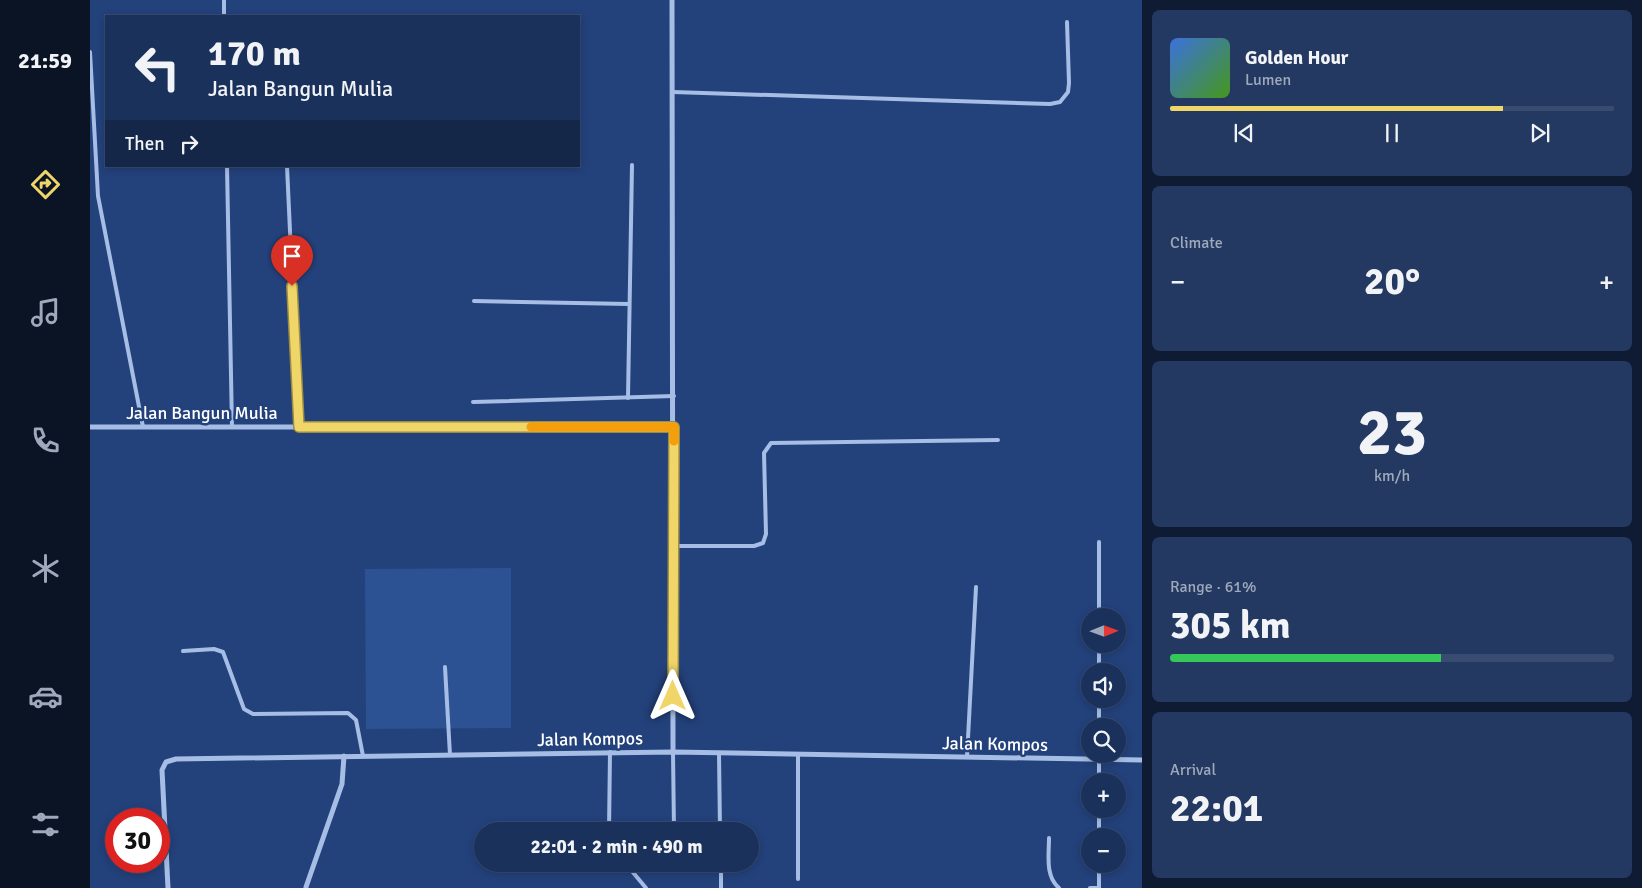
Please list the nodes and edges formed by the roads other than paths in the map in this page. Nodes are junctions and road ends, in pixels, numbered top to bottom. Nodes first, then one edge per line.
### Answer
1 (224, 0) edge
2 (672, 0) edge
3 (224, 15) edge
4 (1067, 22) dead end
5 (90, 52) edge
6 (673, 92) junction
7 (632, 165) dead end
8 (227, 167) edge
9 (287, 167) edge
10 (474, 301) dead end
11 (630, 304) junction
12 (674, 396) junction
13 (628, 398) junction
14 (473, 402) dead end
15 (90, 427) edge
16 (143, 427) junction
17 (232, 427) junction
18 (299, 427) junction
19 (674, 427) junction
20 (998, 440) dead end
21 (1100, 542) dead end
22 (673, 546) junction
23 (976, 587) dead end
24 (1099, 608) edge
25 (183, 652) dead end
26 (445, 667) dead end
27 (610, 752) junction
28 (673, 752) junction
29 (719, 753) junction
30 (798, 754) junction
31 (450, 755) junction
32 (344, 756) junction
33 (363, 756) junction
34 (1081, 756) edge
35 (967, 757) junction
36 (1126, 759) edge
37 (1142, 760) edge
38 (609, 822) edge
39 (674, 822) edge
40 (720, 822) edge
41 (1049, 838) dead end
42 (633, 872) edge
43 (721, 872) edge
44 (1099, 873) edge
45 (798, 879) dead end
46 (306, 887) dead end
47 (168, 888) edge
48 (646, 888) edge
49 (721, 888) edge
50 (1059, 888) edge
51 (1090, 888) edge
52 (1099, 888) edge

1 - 3 lane
2 - 6 street
4 - 6 lane
5 - 16 lane
6 - 12 street
7 - 11 lane
8 - 17 lane
9 - 18 lane
10 - 11 lane
11 - 13 lane
12 - 13 lane
12 - 19 street
13 - 14 lane
15 - 16 street, Jalan Bangun Mulia
16 - 17 street, Jalan Bangun Mulia
17 - 18 street, Jalan Bangun Mulia
18 - 19 street, Jalan Bangun Mulia
19 - 22 street
20 - 22 lane
21 - 24 lane
22 - 28 street
23 - 35 lane
25 - 33 lane
26 - 31 lane
27 - 28 street, Jalan Kompos
27 - 31 street, Jalan Kompos
27 - 38 lane
28 - 29 street, Jalan Kompos
28 - 39 lane
29 - 30 street, Jalan Kompos
29 - 40 lane
30 - 35 street, Jalan Kompos
30 - 45 lane
31 - 33 street, Jalan Kompos
32 - 33 street, Jalan Kompos
32 - 46 street
32 - 47 street, Jalan Kompos
34 - 35 street, Jalan Kompos
36 - 37 street, Jalan Kompos
41 - 50 lane
42 - 48 lane
43 - 49 lane
44 - 52 lane
51 - 52 lane

